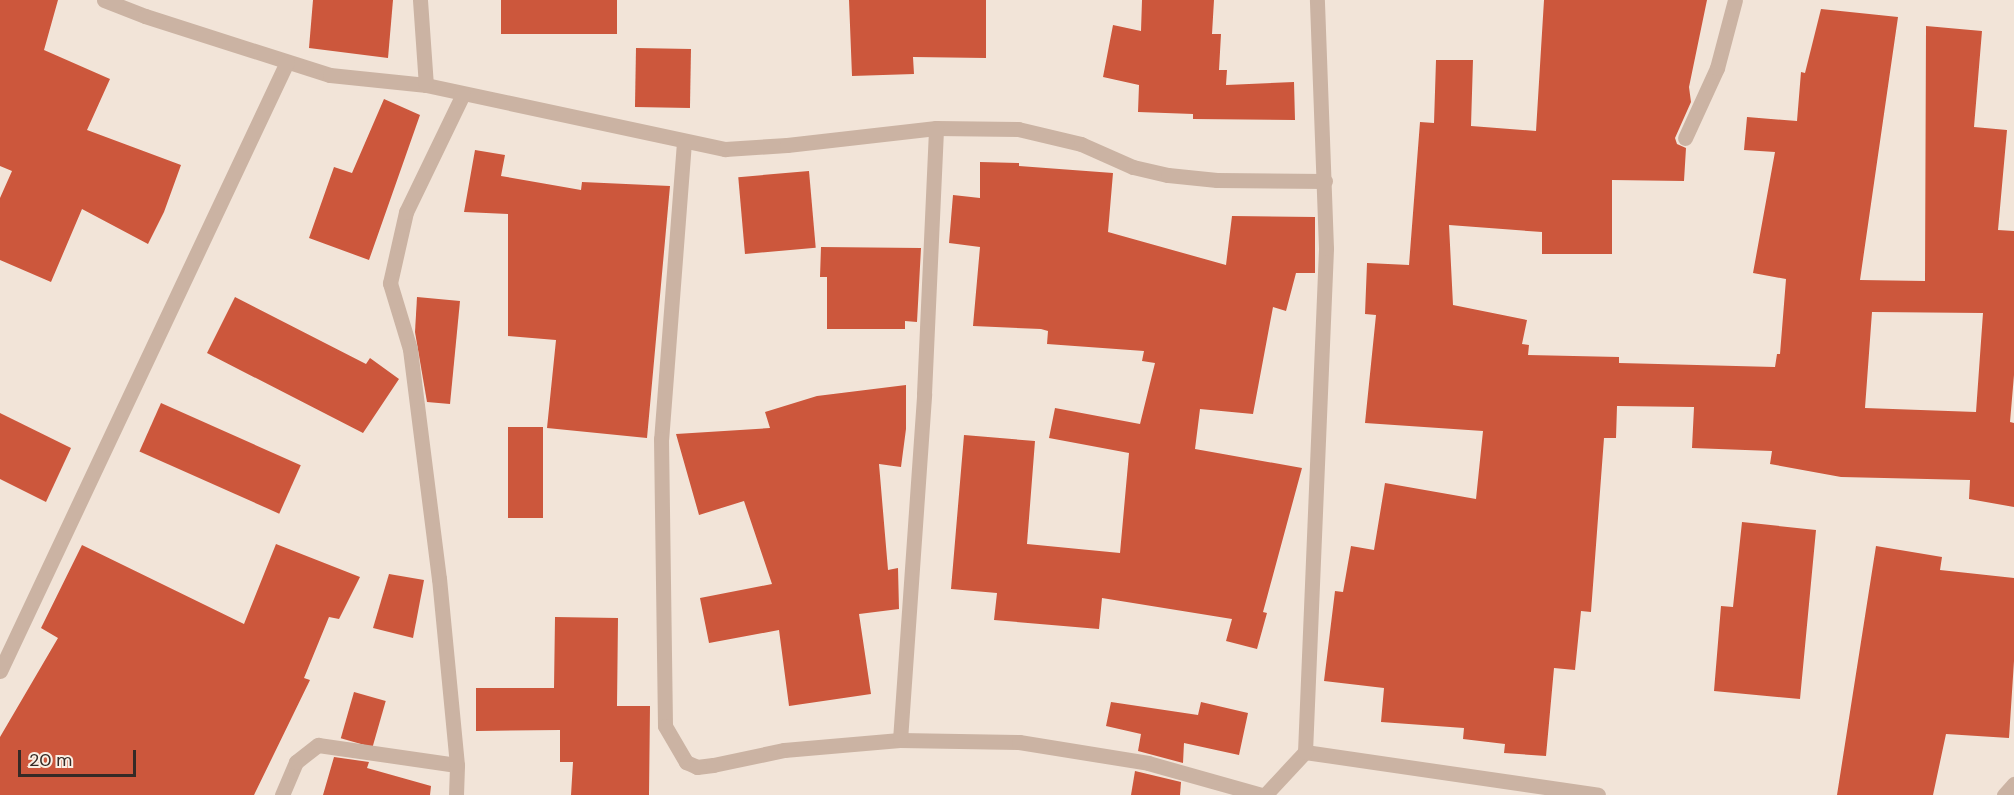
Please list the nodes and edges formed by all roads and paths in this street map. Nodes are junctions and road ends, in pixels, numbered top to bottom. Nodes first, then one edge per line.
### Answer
1 (104, 0) edge
2 (420, 0) edge
3 (1317, 0) edge
4 (1735, 0) edge
5 (287, 62) junction
6 (426, 85) junction
7 (463, 94) junction
8 (936, 128) junction
9 (1685, 138) dead end
10 (684, 142) junction
11 (1325, 181) junction
12 (0, 671) edge
13 (900, 740) junction
14 (1305, 752) junction
15 (457, 765) junction
16 (2014, 784) edge
17 (1534, 790) edge
18 (282, 795) edge
19 (456, 795) edge
20 (1264, 795) edge
21 (1598, 795) edge
22 (2004, 795) edge

1 - 5 street
2 - 6 street
3 - 11 street
4 - 9 street
5 - 6 street
5 - 12 street
6 - 7 street
7 - 10 street
7 - 15 street
8 - 10 street
8 - 11 street
8 - 13 street
10 - 13 street
11 - 14 street
13 - 20 street
14 - 17 street
14 - 20 street
15 - 18 street
15 - 19 street
16 - 22 street
17 - 21 street

